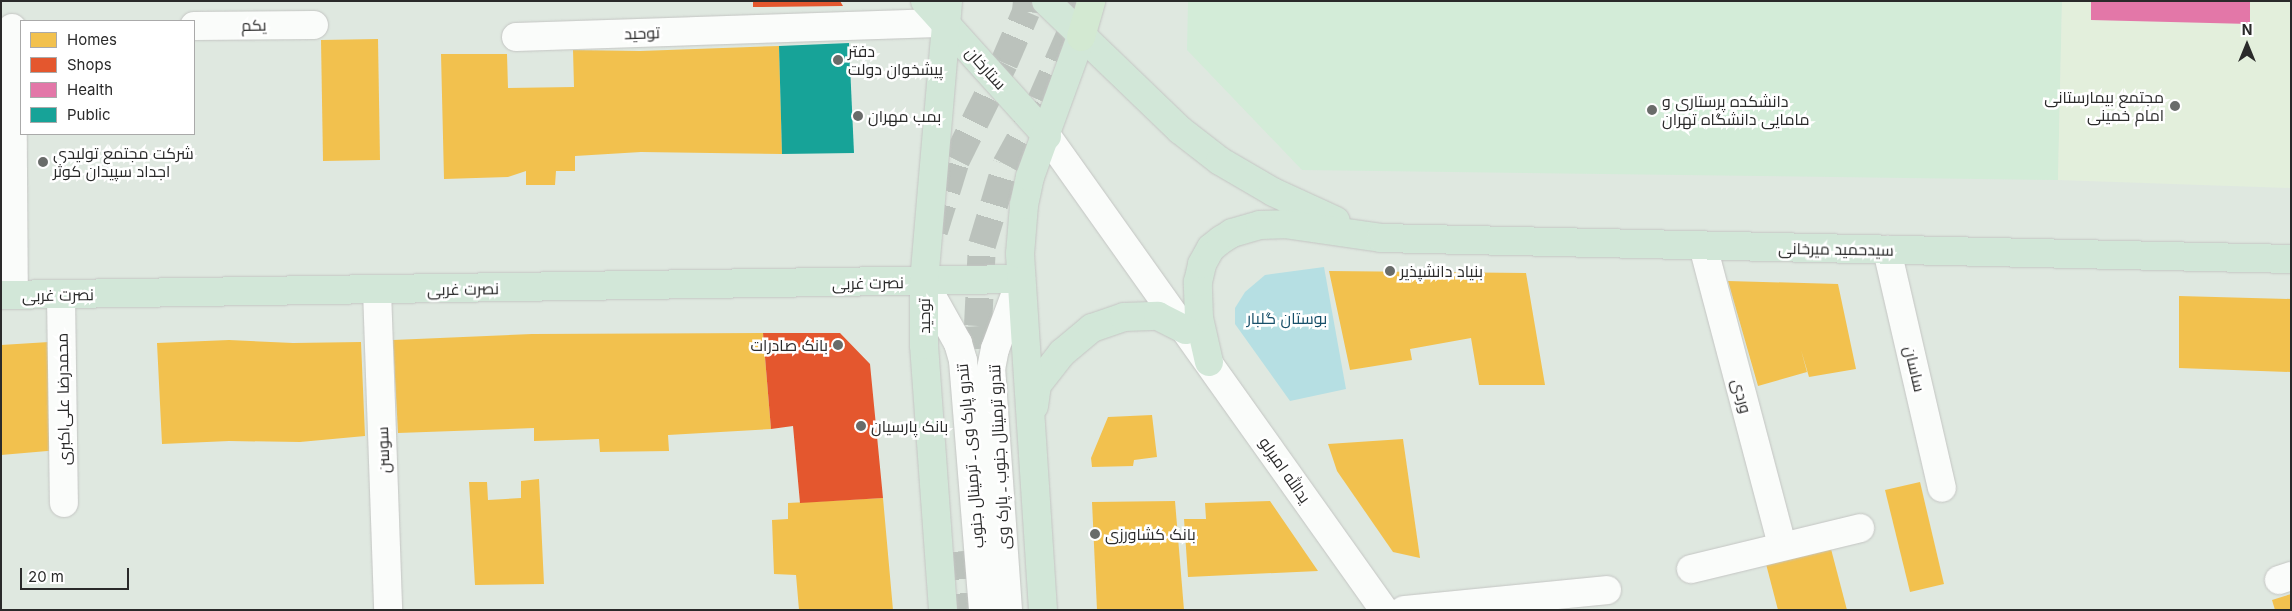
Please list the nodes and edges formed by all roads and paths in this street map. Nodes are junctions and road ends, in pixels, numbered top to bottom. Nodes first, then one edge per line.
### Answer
1 (925, 1) edge
2 (1046, 1) edge
3 (1091, 1) edge
4 (947, 12) edge
5 (314, 25) dead end
6 (195, 26) edge
7 (11, 28) edge
8 (516, 37) dead end
9 (1081, 37) junction
10 (1047, 136) junction
11 (1381, 238) junction
12 (1702, 246) junction
13 (1887, 250) junction
14 (2291, 259) edge
15 (1021, 280) junction
16 (924, 282) junction
17 (377, 290) junction
18 (61, 294) junction
19 (8, 295) edge
20 (1186, 330) junction
21 (1209, 362) junction
22 (1032, 424) junction
23 (1942, 488) dead end
24 (64, 504) dead end
25 (1860, 528) dead end
26 (1782, 546) junction
27 (1691, 569) dead end
28 (1607, 590) dead end
29 (388, 610) edge
30 (944, 610) edge
31 (983, 610) edge
32 (1008, 610) edge
33 (1043, 610) edge
34 (1384, 610) edge
35 (1404, 610) edge

1 - 4 main road, ستارخان
2 - 9 main road
3 - 9 highway
4 - 8 street, توحید
4 - 10 main road, ستارخان
4 - 16 main road, توحید
5 - 6 street, یکم
7 - 19 street
9 - 10 main road
9 - 11 main road
10 - 15 main road
10 - 20 street, یدالله امیرلو
11 - 12 main road, سیدحمید میرخانی
11 - 21 main road
12 - 13 main road, سیدحمید میرخانی
12 - 26 street, وردی
13 - 14 main road, سیدحمید میرخانی
13 - 23 street, ساسان
15 - 16 main road, نصرت غربی
15 - 22 main road
15 - 32 street, تندرو ترمینال جنوب ـ پارک وی
16 - 17 main road, نصرت غربی
16 - 30 main road, توحید
16 - 31 street, تندرو پارک وی ـ ترمینال جنوب
17 - 18 main road, نصرت غربی
17 - 29 street, سوسن
18 - 19 main road, نصرت غربی
18 - 24 street, محمدرضا علی‌اکبری
20 - 21 street, یدالله امیرلو
20 - 22 main road
21 - 34 street, یدالله امیرلو
22 - 33 main road
25 - 26 street
26 - 27 street
28 - 35 street

